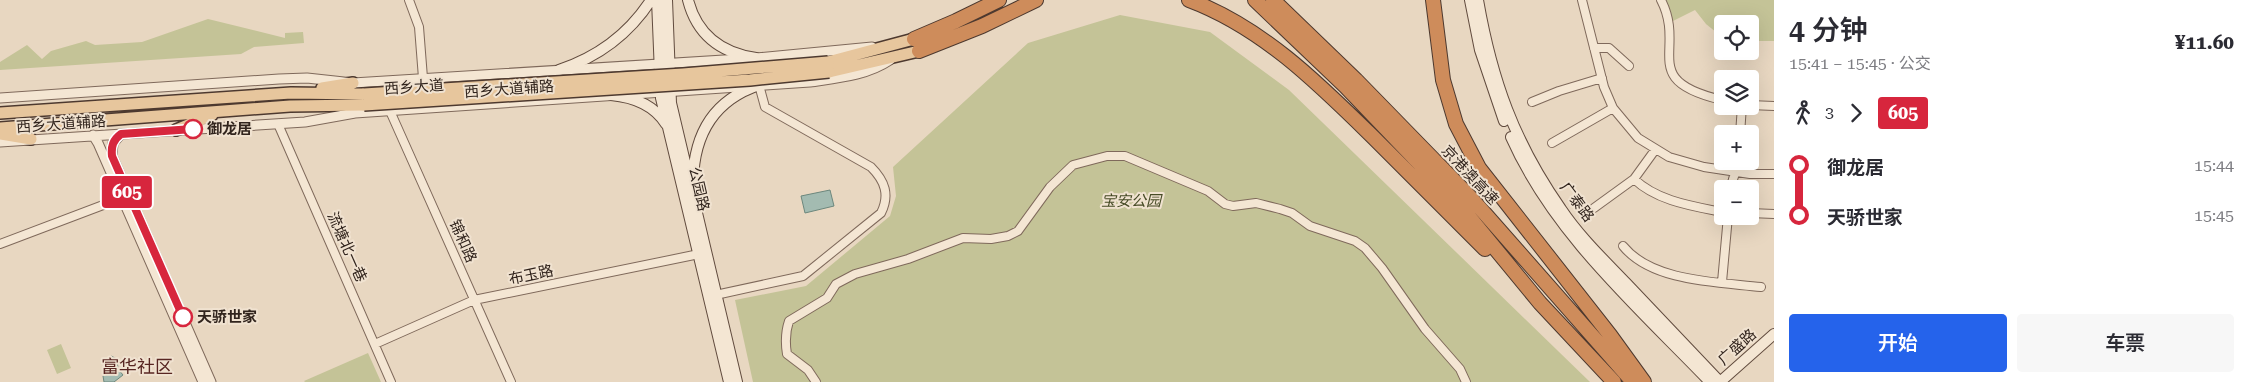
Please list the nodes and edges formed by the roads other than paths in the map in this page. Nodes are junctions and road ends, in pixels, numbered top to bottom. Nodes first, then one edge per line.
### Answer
1 (409, 0) edge
2 (651, 0) edge
3 (657, 0) edge
4 (667, 0) edge
5 (688, 0) edge
6 (980, 0) edge
7 (998, 0) edge
8 (1024, 0) edge
9 (1036, 0) edge
10 (1189, 0) edge
11 (1255, 0) edge
12 (1273, 0) edge
13 (1433, 0) edge
14 (1470, 0) edge
15 (1478, 0) edge
16 (1582, 0) edge
17 (1661, 0) edge
18 (956, 22) junction
19 (982, 26) junction
20 (916, 45) junction
21 (889, 46) junction
22 (1594, 48) junction
23 (896, 56) junction
24 (756, 58) junction
25 (730, 60) junction
26 (664, 64) junction
27 (1629, 66) dead end
28 (829, 67) junction
29 (596, 68) junction
30 (559, 70) junction
31 (423, 78) junction
32 (1602, 78) junction
33 (353, 83) junction
34 (759, 85) junction
35 (727, 87) junction
36 (665, 92) junction
37 (291, 93) junction
38 (607, 96) junction
39 (1714, 97) edge
40 (0, 98) edge
41 (364, 99) junction
42 (1532, 102) dead end
43 (1759, 105) edge
44 (290, 106) junction
45 (1774, 106) edge
46 (1613, 108) junction
47 (220, 111) junction
48 (390, 111) junction
49 (0, 113) edge
50 (355, 113) junction
51 (278, 124) junction
52 (0, 128) edge
53 (176, 130) junction
54 (670, 131) junction
55 (0, 134) edge
56 (121, 134) junction
57 (93, 135) junction
58 (31, 139) junction
59 (0, 142) edge
60 (1552, 143) dead end
61 (1655, 150) junction
62 (1735, 172) junction
63 (1774, 174) edge
64 (1634, 179) junction
65 (1733, 180) edge
66 (692, 192) junction
67 (125, 196) junction
68 (1594, 208) dead end
69 (1714, 210) edge
70 (1759, 213) edge
71 (1774, 214) edge
72 (1727, 225) edge
73 (0, 244) edge
74 (1622, 246) dead end
75 (699, 254) junction
76 (1722, 282) junction
77 (1761, 287) dead end
78 (713, 295) junction
79 (474, 300) junction
80 (1540, 303) junction
81 (1774, 334) edge
82 (374, 344) junction
83 (203, 382) edge
84 (211, 382) edge
85 (391, 382) edge
86 (511, 382) edge
87 (729, 382) edge
88 (737, 382) edge
89 (816, 382) edge
90 (1466, 382) edge
91 (1614, 382) edge
92 (1633, 382) edge
93 (1644, 382) edge
94 (1710, 382) edge
95 (1720, 382) edge

1 - 31 street
2 - 30 main road
3 - 26 main road, 公园路
4 - 26 main road, 公园路
5 - 24 main road
6 - 18 highway
7 - 18 highway
8 - 19 highway
9 - 19 highway
10 - 80 highway
11 - 80 highway, 京港澳高速
12 - 92 highway, 京港澳高速
13 - 93 highway
14 - 94 main road, 广泰路
15 - 95 main road, 广泰路
16 - 22 street
17 - 39 street
18 - 20 highway
19 - 20 highway
20 - 21 main road
20 - 23 main road
21 - 24 street, 西乡大道辅路
21 - 28 main road
22 - 27 street
22 - 32 street
23 - 28 main road
23 - 34 street, 西乡大道辅路
24 - 25 street, 西乡大道辅路
25 - 26 street, 西乡大道辅路
25 - 35 street
26 - 29 street, 西乡大道辅路
26 - 36 main road, 公园路
28 - 41 main road, 西乡大道, bridge
29 - 30 street, 西乡大道辅路
29 - 38 street
30 - 31 street, 西乡大道辅路
31 - 33 street, 西乡大道辅路
32 - 42 street
32 - 46 street
33 - 37 main road
33 - 40 street, 西乡大道辅路
34 - 35 street, 西乡大道辅路
34 - 66 main road
34 - 78 street
35 - 36 street, 西乡大道辅路
36 - 38 street, 西乡大道辅路
36 - 54 main road, 公园路
36 - 66 main road, 公园路
37 - 41 main road, 西乡大道
37 - 49 main road, 西乡大道
38 - 48 street, 西乡大道辅路
38 - 54 main road
41 - 44 main road, 西乡大道
43 - 45 street
44 - 47 main road, 西乡大道
44 - 50 main road
46 - 60 street
46 - 61 street
47 - 52 main road, 西乡大道
47 - 53 main road
48 - 50 street, 西乡大道辅路
48 - 79 street, 锦和路
50 - 51 street, 西乡大道辅路
51 - 53 street, 西乡大道辅路
51 - 82 street, 流塘北一巷
53 - 56 street, 西乡大道辅路
54 - 75 main road, 公园路
55 - 58 main road
56 - 57 street, 西乡大道辅路
56 - 67 street
57 - 58 street, 西乡大道辅路
57 - 67 street
58 - 59 street, 西乡大道辅路
61 - 62 street
61 - 64 street
62 - 63 street
62 - 65 street
64 - 68 street
64 - 69 street
66 - 78 main road, 公园路
67 - 73 street
67 - 83 street
67 - 84 street
70 - 71 street
72 - 76 street
74 - 76 street
75 - 78 main road, 公园路
75 - 79 street, 布玉路
76 - 77 street
78 - 87 main road, 公园路
78 - 88 main road, 公园路
79 - 82 street, 布玉路
79 - 86 street, 锦和路
80 - 91 highway, 京港澳高速
81 - 95 main road, 广盛路
82 - 85 street, 流塘北一巷
89 - 90 street

